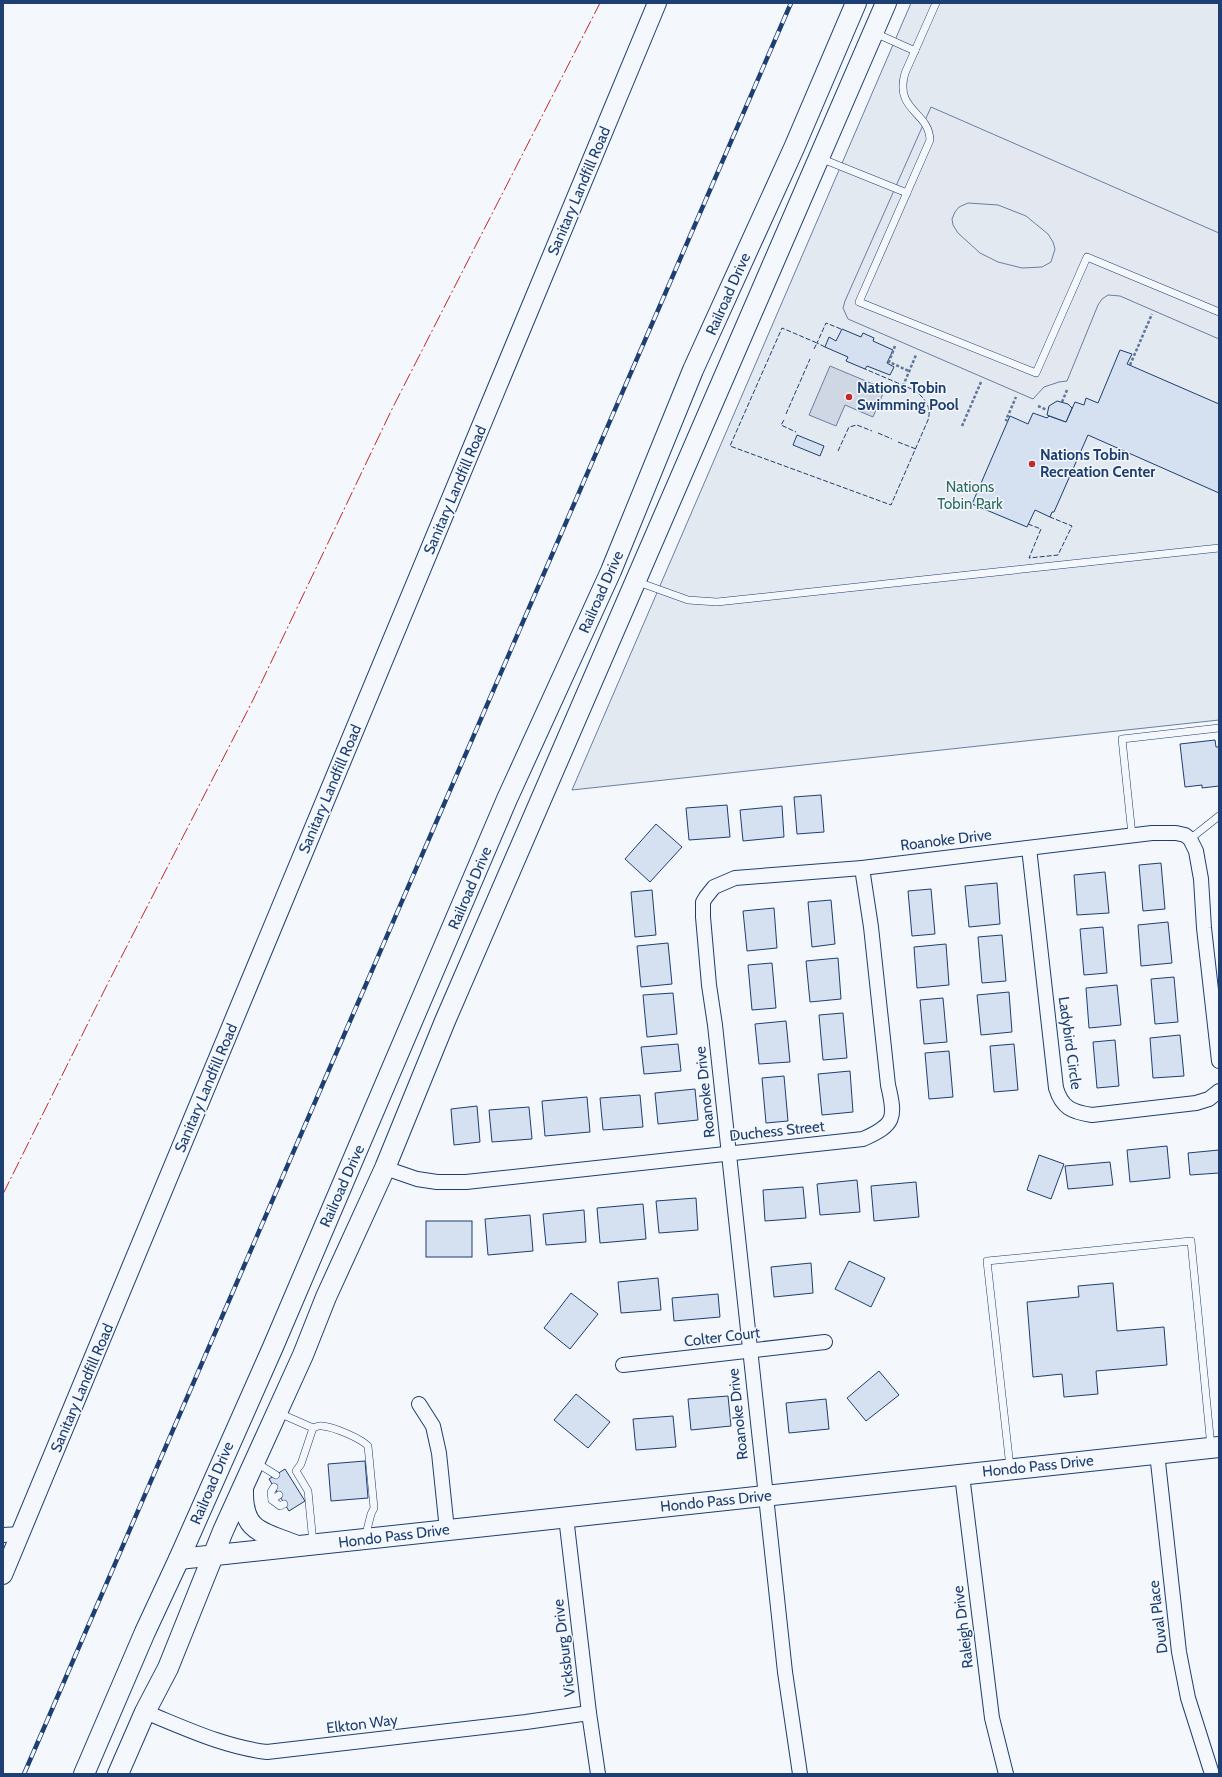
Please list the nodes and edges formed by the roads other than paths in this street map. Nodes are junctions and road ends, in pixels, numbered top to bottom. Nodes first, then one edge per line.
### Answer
1 (657, 3) edge
2 (856, 3) edge
3 (886, 3) edge
4 (936, 3) edge
5 (874, 32) junction
6 (915, 51) junction
7 (794, 148) junction
8 (820, 158) junction
9 (907, 193) junction
10 (1219, 312) edge
11 (1219, 548) edge
12 (611, 571) junction
13 (637, 582) junction
14 (1219, 728) edge
15 (1219, 816) edge
16 (1132, 836) junction
17 (1190, 839) junction
18 (1029, 848) junction
19 (862, 868) junction
20 (1219, 1061) edge
21 (1219, 1091) edge
22 (728, 1153) junction
23 (385, 1168) junction
24 (825, 1342) dead end
25 (749, 1351) junction
26 (623, 1365) dead end
27 (420, 1404) dead end
28 (277, 1412) junction
29 (313, 1428) junction
30 (1215, 1447) edge
31 (1157, 1453) junction
32 (255, 1462) junction
33 (1011, 1470) junction
34 (296, 1471) junction
35 (276, 1475) dead end
36 (289, 1475) dead end
37 (962, 1475) junction
38 (244, 1487) junction
39 (274, 1487) dead end
40 (308, 1491) junction
41 (279, 1495) dead end
42 (301, 1495) dead end
43 (764, 1496) junction
44 (272, 1500) junction
45 (284, 1504) dead end
46 (566, 1518) junction
47 (447, 1530) junction
48 (21, 1534) junction
49 (3, 1535) edge
50 (364, 1539) junction
51 (306, 1546) junction
52 (212, 1557) junction
53 (179, 1560) junction
54 (3, 1575) edge
55 (145, 1712) junction
56 (589, 1713) junction
57 (84, 1774) edge
58 (118, 1774) edge
59 (598, 1774) edge
60 (800, 1774) edge
61 (1006, 1774) edge
62 (1212, 1774) edge

1 - 48 street, Sanitary Landfill Road
2 - 7 main road, Railroad Drive
3 - 5 main road, Railroad Drive
4 - 6 lane
5 - 6 lane
5 - 8 main road, Railroad Drive
6 - 9 lane
7 - 8 main road
7 - 12 main road, Railroad Drive
8 - 9 lane
8 - 13 main road, Railroad Drive
9 - 10 lane
11 - 13 lane
12 - 13 main road
12 - 53 main road, Railroad Drive
13 - 23 main road, Railroad Drive
14 - 16 lane
15 - 17 lane
16 - 17 street, Roanoke Drive
16 - 18 street, Roanoke Drive
17 - 20 street
18 - 19 street, Roanoke Drive
18 - 21 street, Ladybird Circle
19 - 22 street, Roanoke Drive
19 - 22 street, Duchess Street
22 - 23 street, Duchess Street
22 - 25 street, Roanoke Drive
23 - 28 main road, Railroad Drive
24 - 25 street, Colter Court
25 - 26 street, Colter Court
25 - 43 street, Roanoke Drive
27 - 47 street
28 - 29 lane
28 - 32 main road, Railroad Drive
29 - 34 lane
29 - 50 lane
30 - 31 main road, Hondo Pass Drive
30 - 33 lane
31 - 33 main road, Hondo Pass Drive
31 - 62 street, Duval Place
32 - 35 lane
32 - 38 main road, Railroad Drive
33 - 37 main road, Hondo Pass Drive
34 - 36 lane
34 - 40 lane
37 - 43 main road, Hondo Pass Drive
37 - 61 street, Raleigh Drive
38 - 51 main road
38 - 52 main road, Railroad Drive
39 - 44 lane
40 - 42 lane
40 - 51 lane
41 - 44 lane
43 - 46 main road, Hondo Pass Drive
43 - 60 street, Roanoke Drive
44 - 45 lane
46 - 47 main road, Hondo Pass Drive
46 - 56 street, Vicksburg Drive
47 - 50 main road, Hondo Pass Drive
48 - 49 street
48 - 54 street, Sanitary Landfill Road
50 - 51 main road, Hondo Pass Drive
51 - 52 main road, Hondo Pass Drive
52 - 53 main road, Hondo Pass Drive
52 - 55 main road, Railroad Drive
53 - 57 main road, Railroad Drive
55 - 56 street, Elkton Way
55 - 58 main road, Railroad Drive
56 - 59 street, Vicksburg Drive

